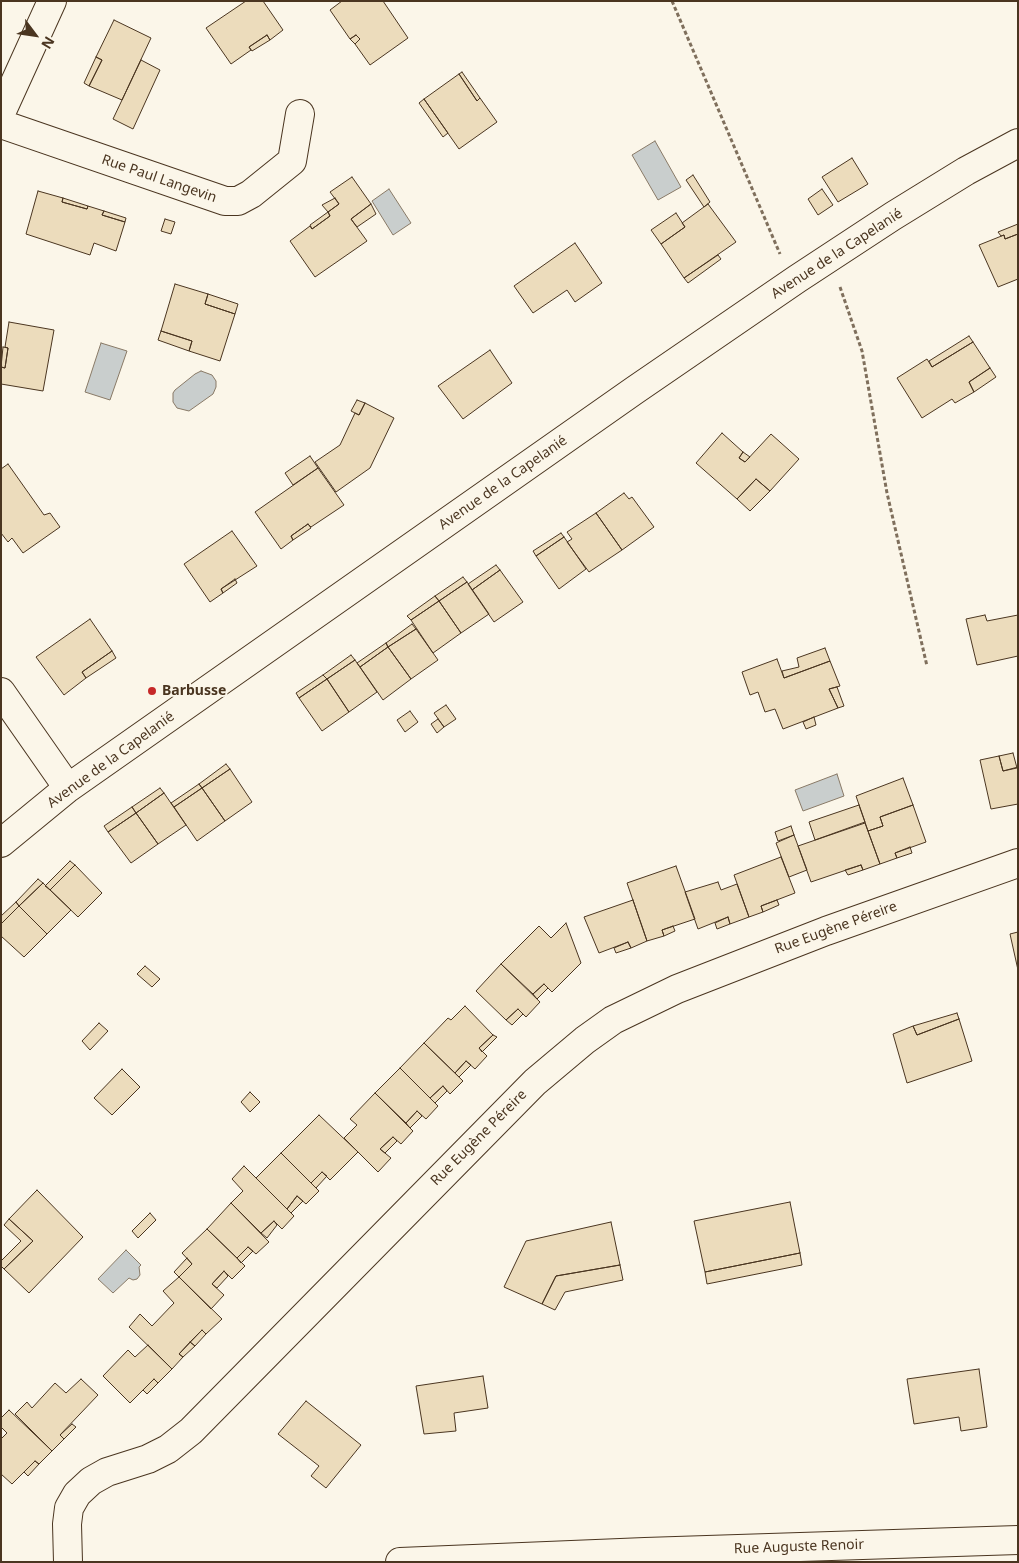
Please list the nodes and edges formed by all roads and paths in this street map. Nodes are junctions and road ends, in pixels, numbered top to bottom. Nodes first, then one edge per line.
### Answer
1 (52, 1) edge
2 (672, 1) edge
3 (1, 113) edge
4 (300, 114) dead end
5 (1, 124) edge
6 (1018, 143) edge
7 (823, 262) junction
8 (797, 279) junction
9 (927, 666) dead end
10 (1, 692) edge
11 (68, 788) junction
12 (1, 843) edge
13 (1018, 863) edge
14 (1018, 1540) edge
15 (68, 1562) edge
16 (400, 1562) edge

1 - 3 street
2 - 8 path
4 - 5 street, Rue Paul Langevin
6 - 7 street, Avenue de la Capelanié
7 - 8 street, Avenue de la Capelanié
7 - 9 path
8 - 11 street, Avenue de la Capelanié
10 - 11 street
11 - 12 street, Avenue de la Capelanié
13 - 15 street, Rue Eugène Péreire
14 - 16 street, Rue Auguste Renoir

